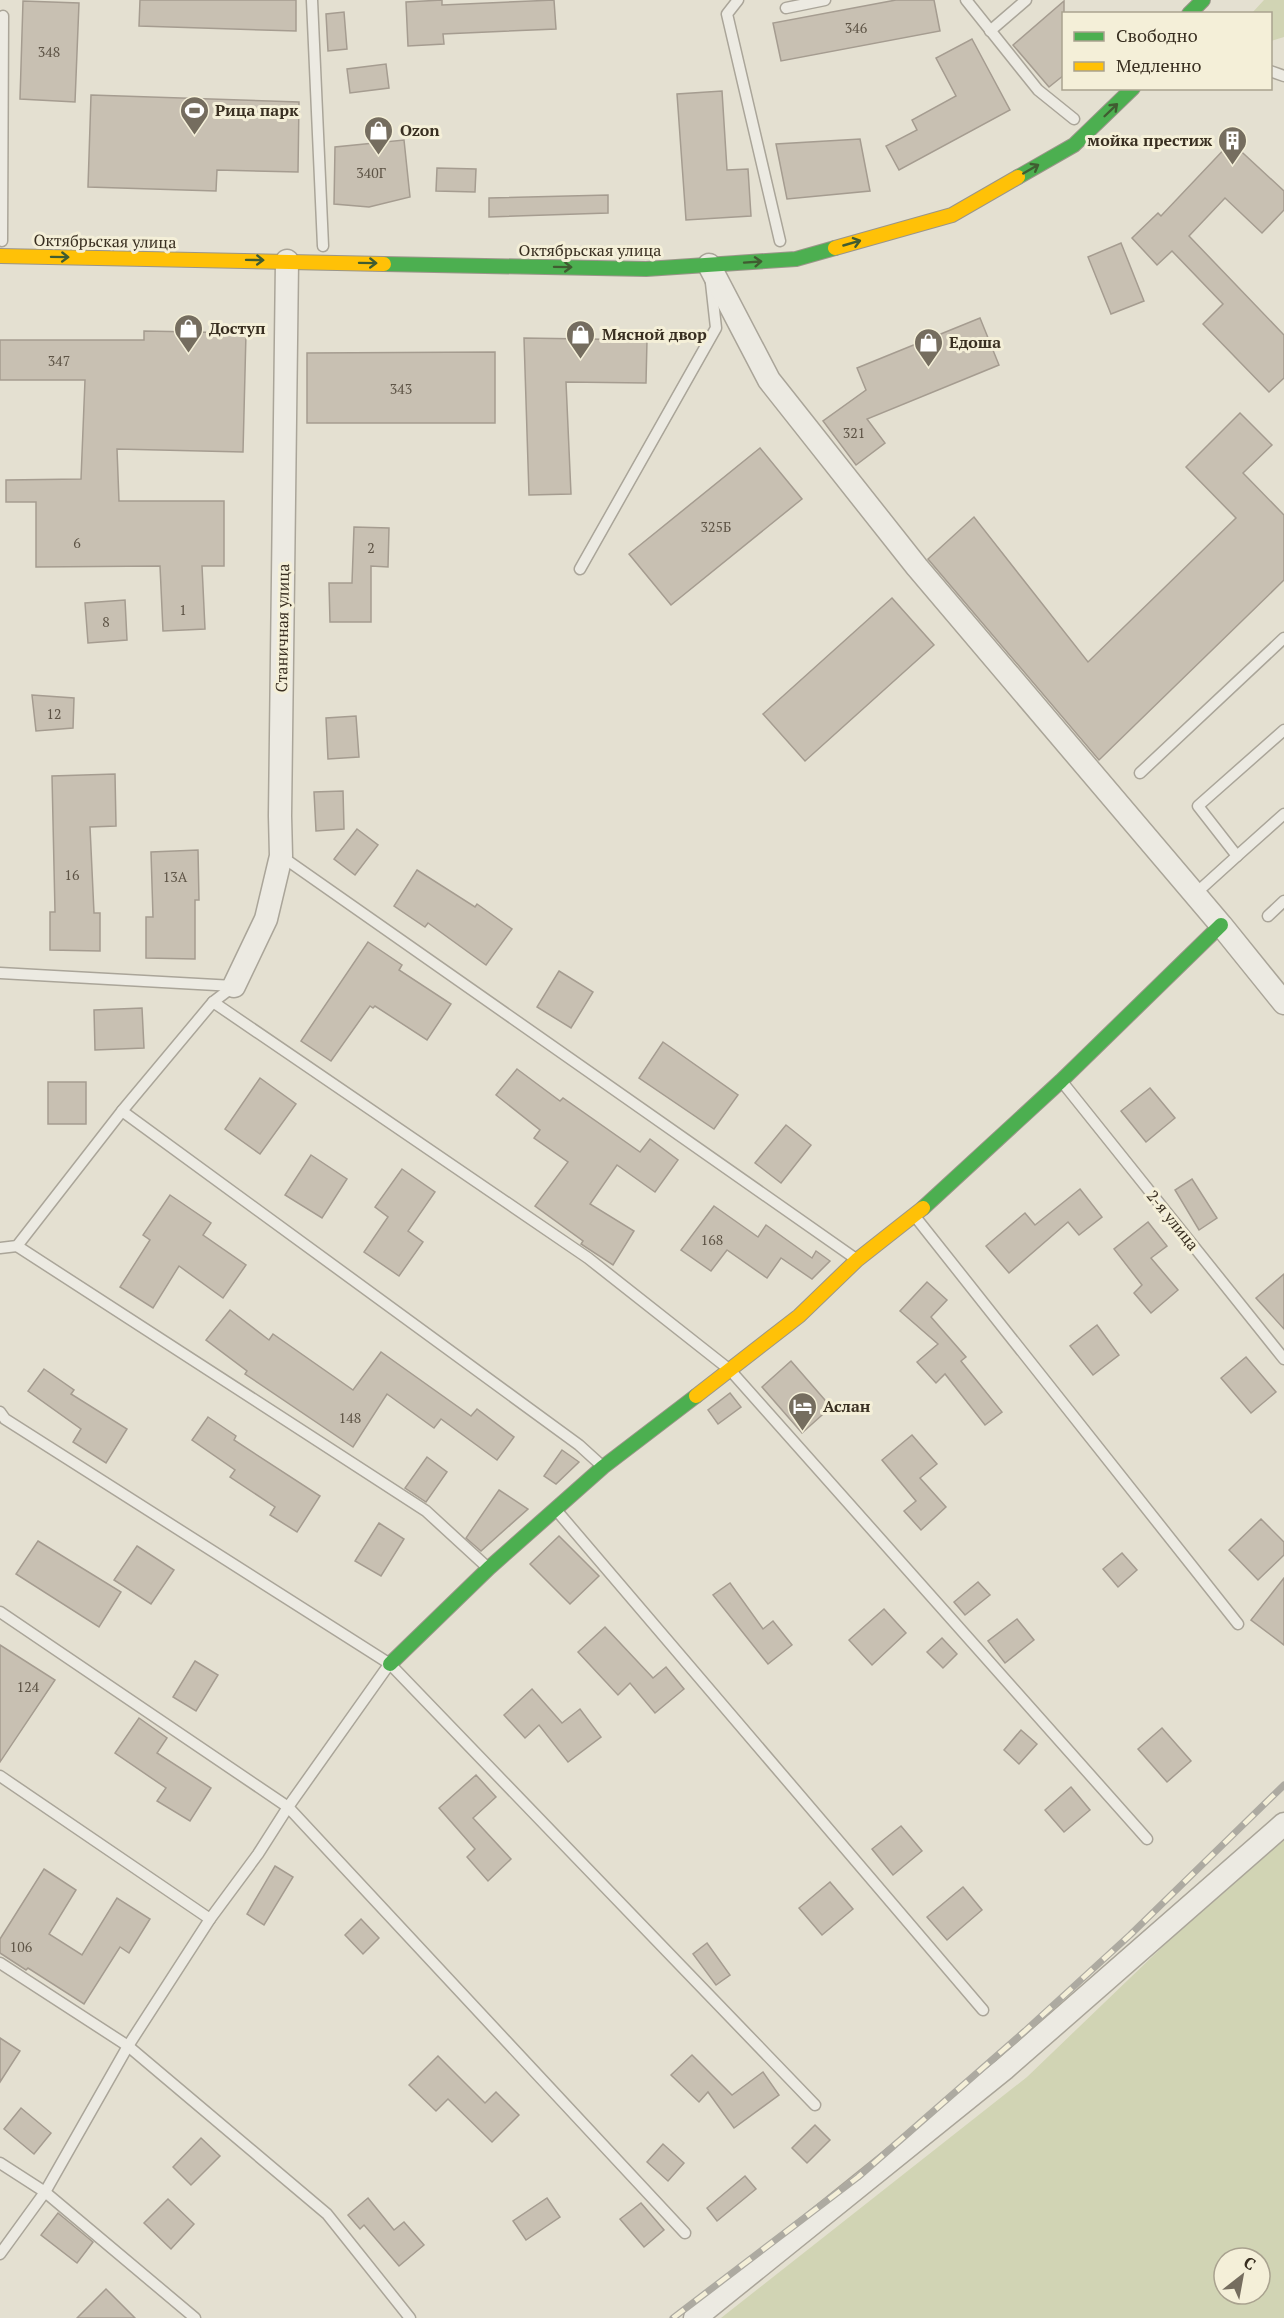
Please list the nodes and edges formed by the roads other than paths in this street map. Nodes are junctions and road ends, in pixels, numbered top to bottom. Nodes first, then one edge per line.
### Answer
1 (312, 0) edge
2 (738, 0) edge
3 (825, 0) edge
4 (966, 0) edge
5 (1026, 0) edge
6 (1203, 0) edge
7 (786, 8) dead end
8 (1191, 12) edge
9 (3, 16) dead end
10 (990, 31) junction
11 (1130, 90) edge
12 (1075, 119) dead end
13 (5, 241) edge
14 (780, 241) dead end
15 (322, 246) dead end
16 (0, 256) edge
17 (287, 261) junction
18 (709, 265) junction
19 (580, 569) dead end
20 (1284, 638) edge
21 (1284, 730) edge
22 (1140, 773) dead end
23 (1284, 814) edge
24 (281, 856) junction
25 (1237, 856) junction
26 (1196, 894) junction
27 (1284, 901) edge
28 (1268, 916) dead end
29 (1221, 925) junction
30 (0, 973) edge
31 (234, 986) junction
32 (213, 1002) junction
33 (1284, 1003) edge
34 (1061, 1081) junction
35 (122, 1111) junction
36 (915, 1216) junction
37 (17, 1246) junction
38 (0, 1248) edge
39 (857, 1260) junction
40 (1284, 1359) edge
41 (730, 1370) junction
42 (0, 1412) edge
43 (603, 1467) junction
44 (555, 1509) junction
45 (489, 1568) junction
46 (0, 1612) edge
47 (1238, 1624) dead end
48 (390, 1664) junction
49 (0, 1776) edge
50 (288, 1807) junction
51 (1284, 1824) edge
52 (1147, 1839) dead end
53 (210, 1919) junction
54 (0, 1963) edge
55 (983, 2010) dead end
56 (128, 2046) junction
57 (815, 2105) dead end
58 (0, 2163) edge
59 (45, 2192) junction
60 (685, 2233) dead end
61 (0, 2254) edge
62 (195, 2318) edge
63 (410, 2318) edge
64 (695, 2318) edge

1 - 15 lane
2 - 14 lane
3 - 7 lane
4 - 10 lane
5 - 10 lane
6 - 8 main road
9 - 13 lane
10 - 12 lane
18 -> 11 main road, Октябрьская улица
16 -> 17 main road, Октябрьская улица
17 -> 18 main road, Октябрьская улица
17 - 24 street, Станичная улица
18 - 19 lane
18 - 26 street
20 - 22 lane
21 - 25 lane
23 - 25 lane
24 - 31 street, Станичная улица
24 - 39 lane
25 - 26 lane
26 - 29 street
27 - 28 lane
29 - 33 street
29 - 34 main road
30 - 31 lane
31 - 32 lane
32 - 35 lane
32 - 41 lane
34 - 36 main road
34 - 40 lane, 2-я улица
35 - 37 lane
35 - 43 lane
36 - 39 main road
36 - 47 lane
37 - 38 lane
37 - 45 lane
39 - 41 main road
41 - 43 main road
41 - 52 lane
42 - 48 lane
43 - 44 main road
44 - 45 main road
44 - 55 lane
45 - 48 main road
46 - 50 lane
48 - 50 lane
48 - 57 lane
49 - 53 lane
50 - 53 lane
50 - 60 lane
51 - 64 street
53 - 56 lane
54 - 56 lane
56 - 59 lane
56 - 63 lane
58 - 59 lane
59 - 61 lane
59 - 62 lane

